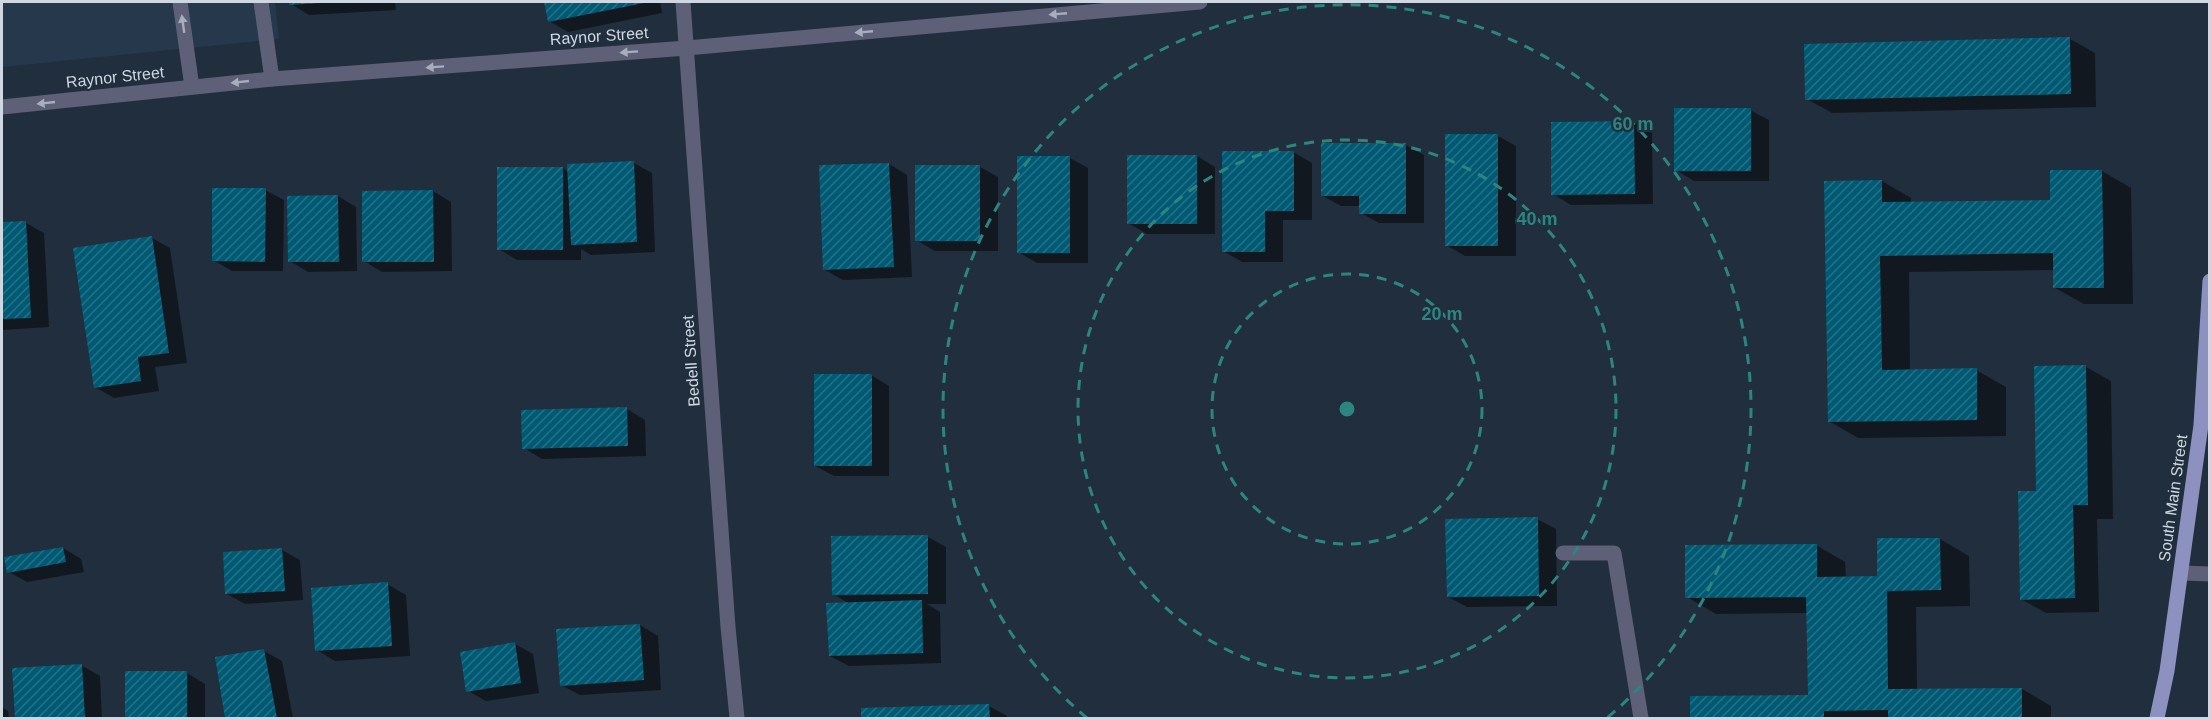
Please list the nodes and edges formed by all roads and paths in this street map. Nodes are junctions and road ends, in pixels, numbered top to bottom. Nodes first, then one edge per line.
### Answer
1 (180, 2) edge
2 (261, 2) edge
3 (683, 2) edge
4 (1200, 2) edge
5 (687, 48) junction
6 (272, 79) junction
7 (192, 87) junction
8 (2, 107) edge
9 (2210, 281) edge
10 (1563, 552) dead end
11 (2181, 573) junction
12 (2210, 574) edge
13 (737, 718) edge
14 (1641, 718) edge
15 (2157, 718) edge

7 -> 1 street
2 - 6 street
3 - 5 street, Bedell Street
4 -> 5 street, Raynor Street
5 -> 6 street, Raynor Street
5 - 13 street, Bedell Street
6 -> 7 street, Raynor Street
7 -> 8 street, Raynor Street
9 - 11 main road, South Main Street
10 - 14 street
11 - 12 street
11 - 15 main road, South Main Street

